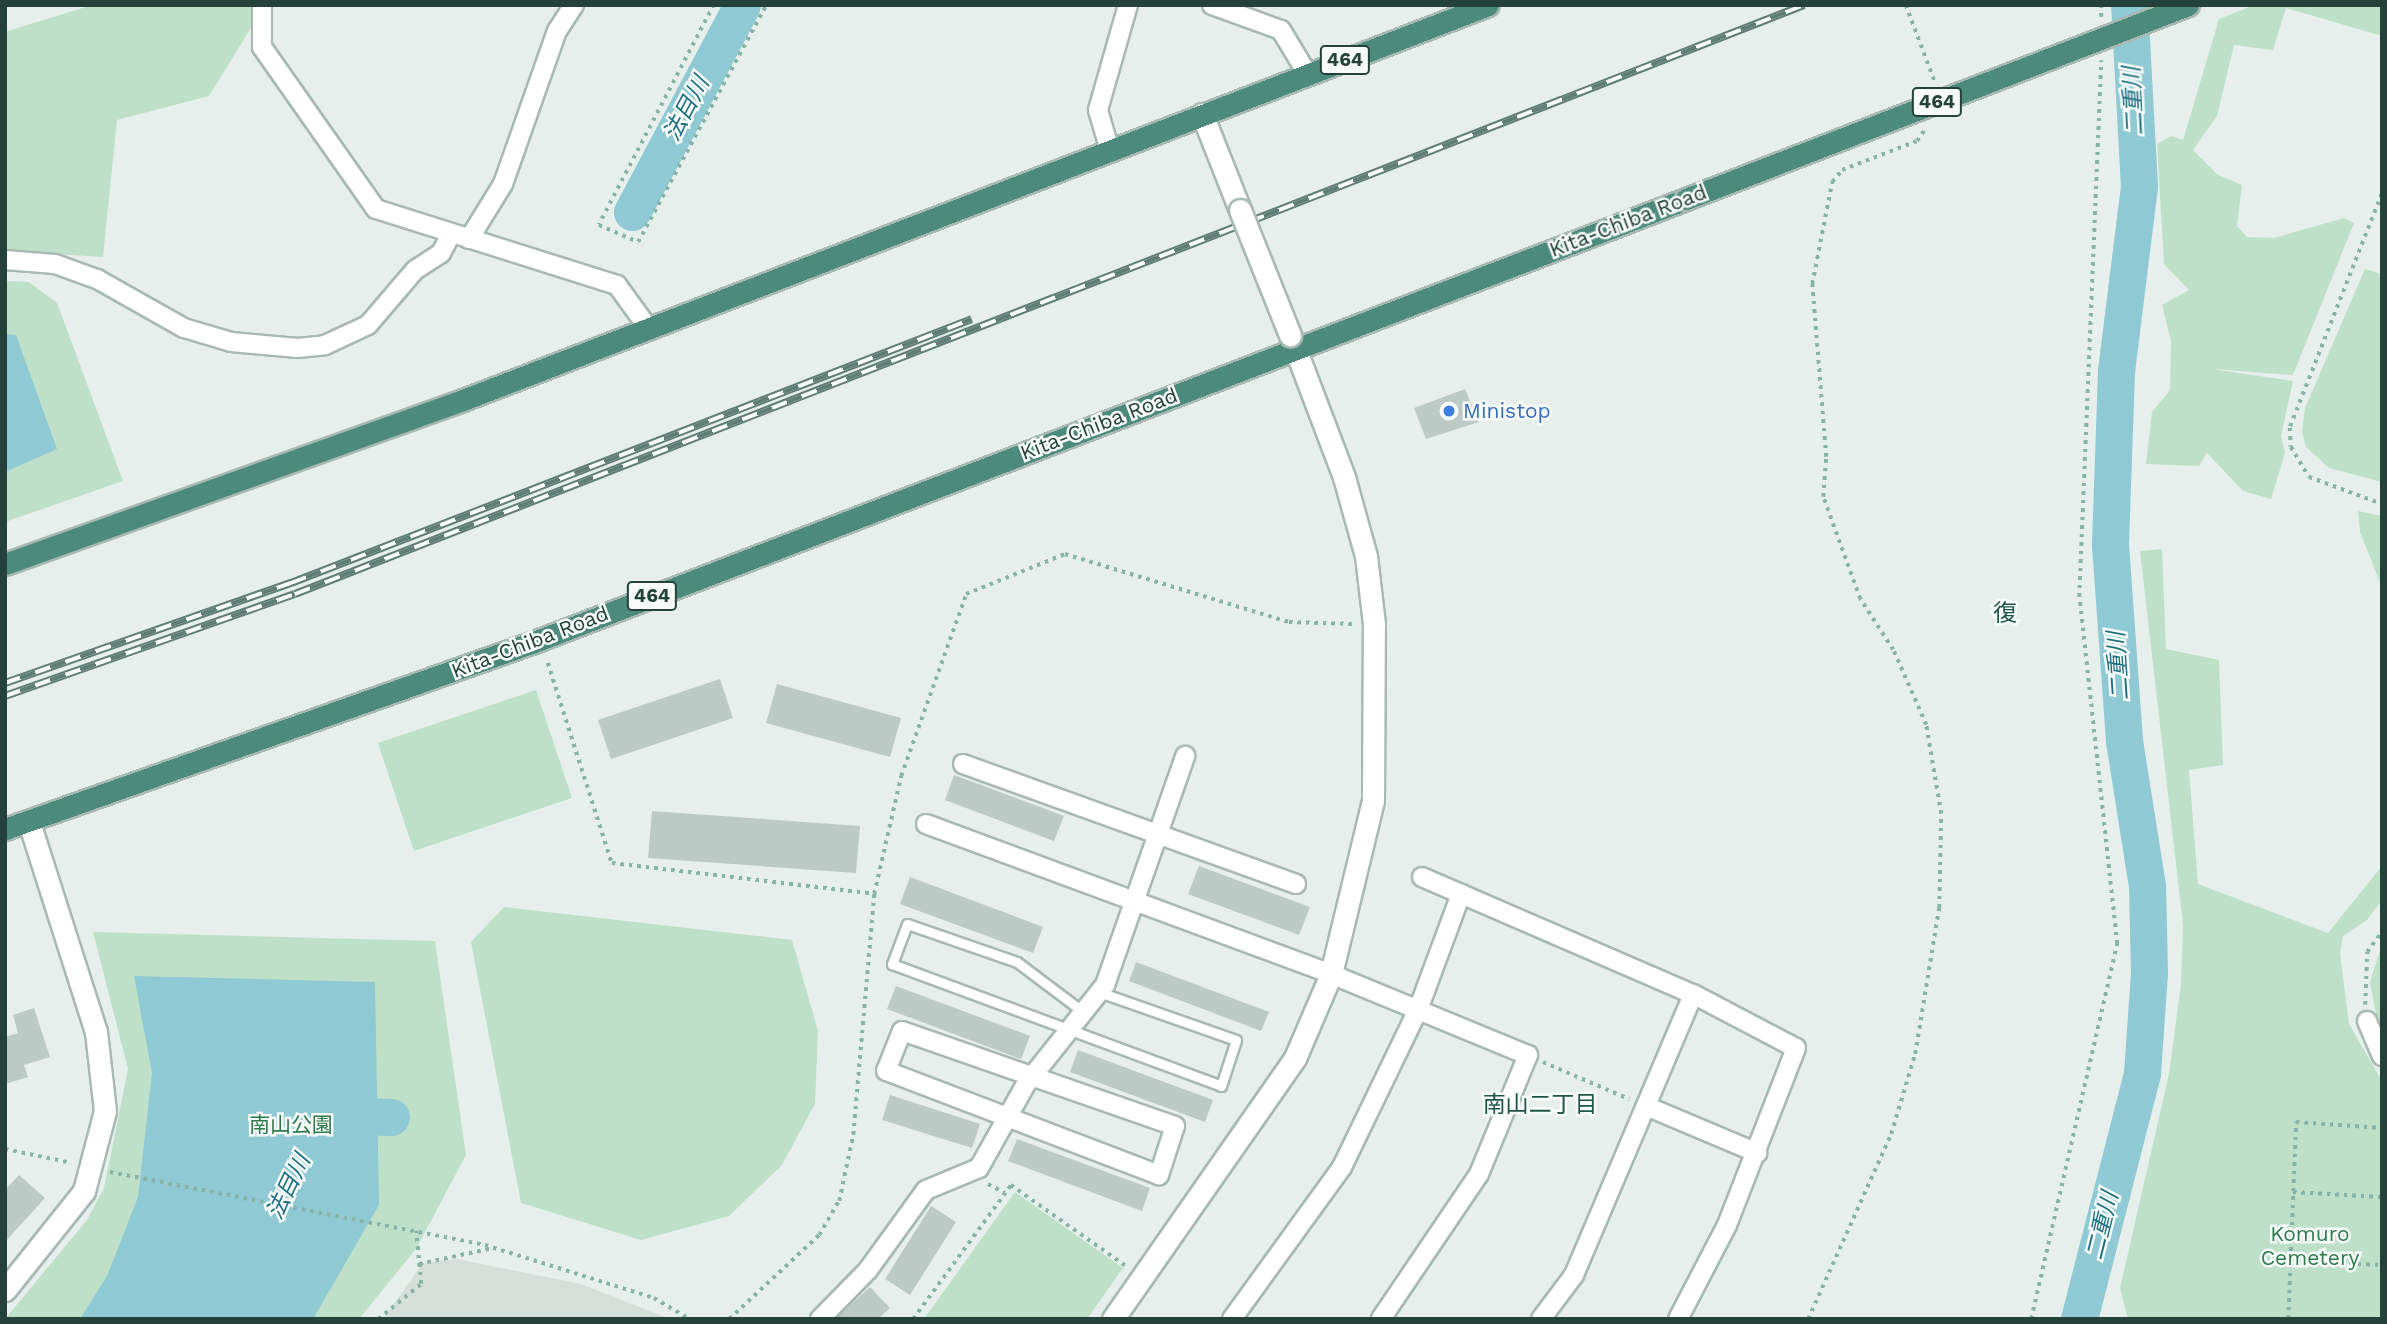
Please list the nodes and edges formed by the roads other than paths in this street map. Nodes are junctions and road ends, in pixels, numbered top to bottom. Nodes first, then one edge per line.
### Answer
1 (262, 5) edge
2 (574, 5) edge
3 (1128, 5) edge
4 (1212, 5) edge
5 (1488, 5) edge
6 (2188, 5) edge
7 (1308, 75) junction
8 (1206, 124) junction
9 (1110, 150) junction
10 (460, 236) junction
11 (5, 260) edge
12 (649, 329) junction
13 (1292, 342) junction
14 (5, 564) edge
15 (1185, 756) dead end
16 (963, 764) dead end
17 (29, 821) junction
18 (926, 824) dead end
19 (5, 830) edge
20 (1159, 834) junction
21 (1422, 877) dead end
22 (1296, 884) dead end
23 (1461, 894) junction
24 (1136, 900) junction
25 (1331, 974) junction
26 (1099, 992) junction
27 (1693, 994) junction
28 (1418, 1010) junction
29 (1082, 1011) junction
30 (2367, 1021) road end
31 (1066, 1029) junction
32 (2382, 1056) edge
33 (1033, 1074) junction
34 (1646, 1106) junction
35 (1006, 1114) junction
36 (1757, 1153) junction
37 (5, 1290) edge
38 (820, 1319) edge
39 (1113, 1319) edge
40 (1232, 1319) edge
41 (1381, 1319) edge
42 (1541, 1319) edge
43 (1678, 1319) edge

1 - 10 street
2 - 10 street
3 - 9 street
4 - 7 street
5 - 7 highway, 464
6 - 13 highway, Kita-Chiba Road / 464, bridge
7 - 8 highway, 464
8 - 9 highway, 464
8 - 13 street, bridge
9 - 12 highway, 464
10 - 11 street
10 - 12 street
12 - 14 highway, 464
13 - 17 highway, Kita-Chiba Road / 464
13 - 25 street
15 - 20 street
16 - 20 street
17 - 19 highway, Kita-Chiba Road / 464
17 - 37 street
18 - 24 street
20 - 22 street
20 - 24 street
21 - 23 street
23 - 27 street
23 - 28 street
24 - 25 street
24 - 26 street
25 - 28 street
25 - 39 street
26 - 29 street
26 - 31 lane
27 - 34 street
27 - 36 street
28 - 40 street
28 - 41 street
29 - 31 street
29 - 31 lane
30 - 32 street
31 - 33 street
33 - 35 street
33 - 35 street
33 - 35 street
34 - 36 street
34 - 42 street
35 - 38 street
36 - 43 street

